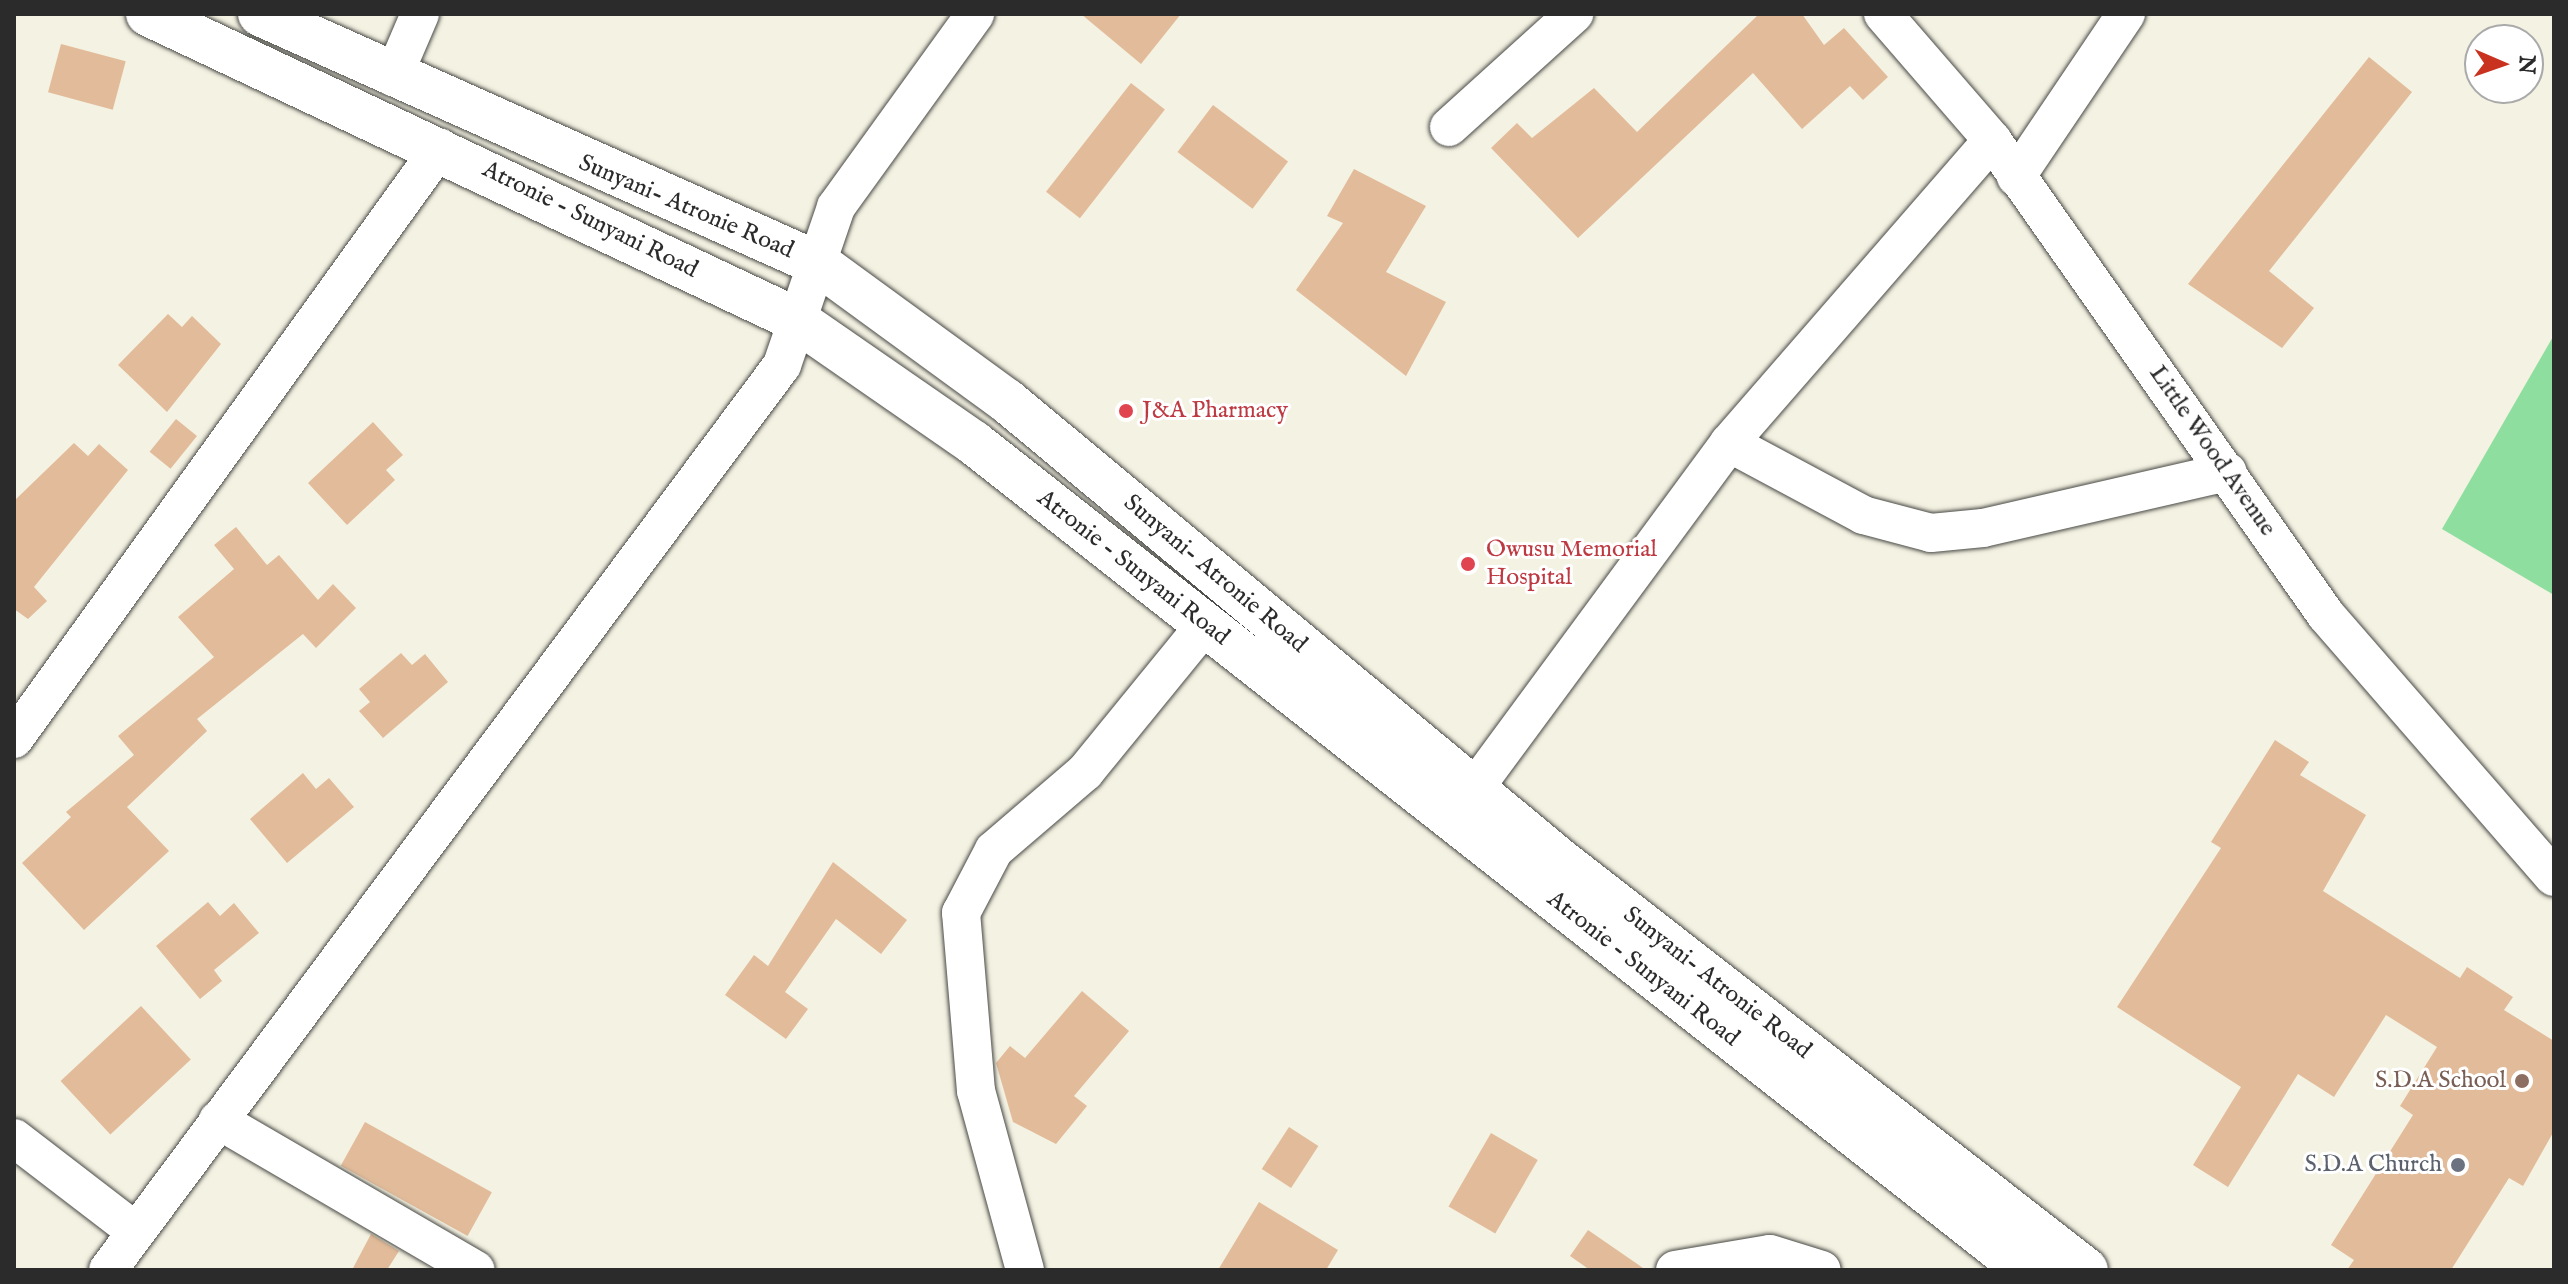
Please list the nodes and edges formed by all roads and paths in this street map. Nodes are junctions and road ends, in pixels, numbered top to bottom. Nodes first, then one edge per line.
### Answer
1 (148, 14) edge
2 (260, 14) edge
3 (420, 14) edge
4 (975, 14) edge
5 (1574, 14) edge
6 (1883, 14) edge
7 (2126, 14) edge
8 (393, 77) junction
9 (1449, 127) dead end
10 (1992, 140) junction
11 (440, 148) junction
12 (2016, 177) junction
13 (819, 264) junction
14 (795, 319) junction
15 (1729, 443) junction
16 (2228, 472) junction
17 (1205, 625) junction
18 (14, 739) edge
19 (1474, 789) junction
20 (2554, 877) edge
21 (218, 1120) junction
22 (14, 1138) edge
23 (135, 1231) junction
24 (108, 1270) edge
25 (476, 1270) edge
26 (1025, 1270) edge
27 (1675, 1270) edge
28 (1822, 1270) edge
29 (2026, 1270) edge
30 (2086, 1270) edge

1 - 11 highway, Atronie - Sunyani Road
2 - 8 highway, Sunyani- Atronie Road
3 - 8 street
4 - 13 street
5 - 9 street
6 - 10 street, Little Wood Avenue
7 - 12 street
8 - 13 highway, Sunyani- Atronie Road
10 - 12 street, Little Wood Avenue
10 - 15 street
11 - 14 highway, Atronie - Sunyani Road
11 - 18 street
12 - 16 street, Little Wood Avenue
13 - 14 street
13 - 19 highway, Sunyani- Atronie Road
14 - 17 highway, Atronie - Sunyani Road
14 - 21 street
15 - 16 street
15 - 19 street
16 - 20 street, Little Wood Avenue
17 - 26 street
17 - 29 highway, Atronie - Sunyani Road
19 - 30 highway, Sunyani- Atronie Road
21 - 23 street
21 - 25 street
22 - 23 street
23 - 24 street
27 - 28 street

